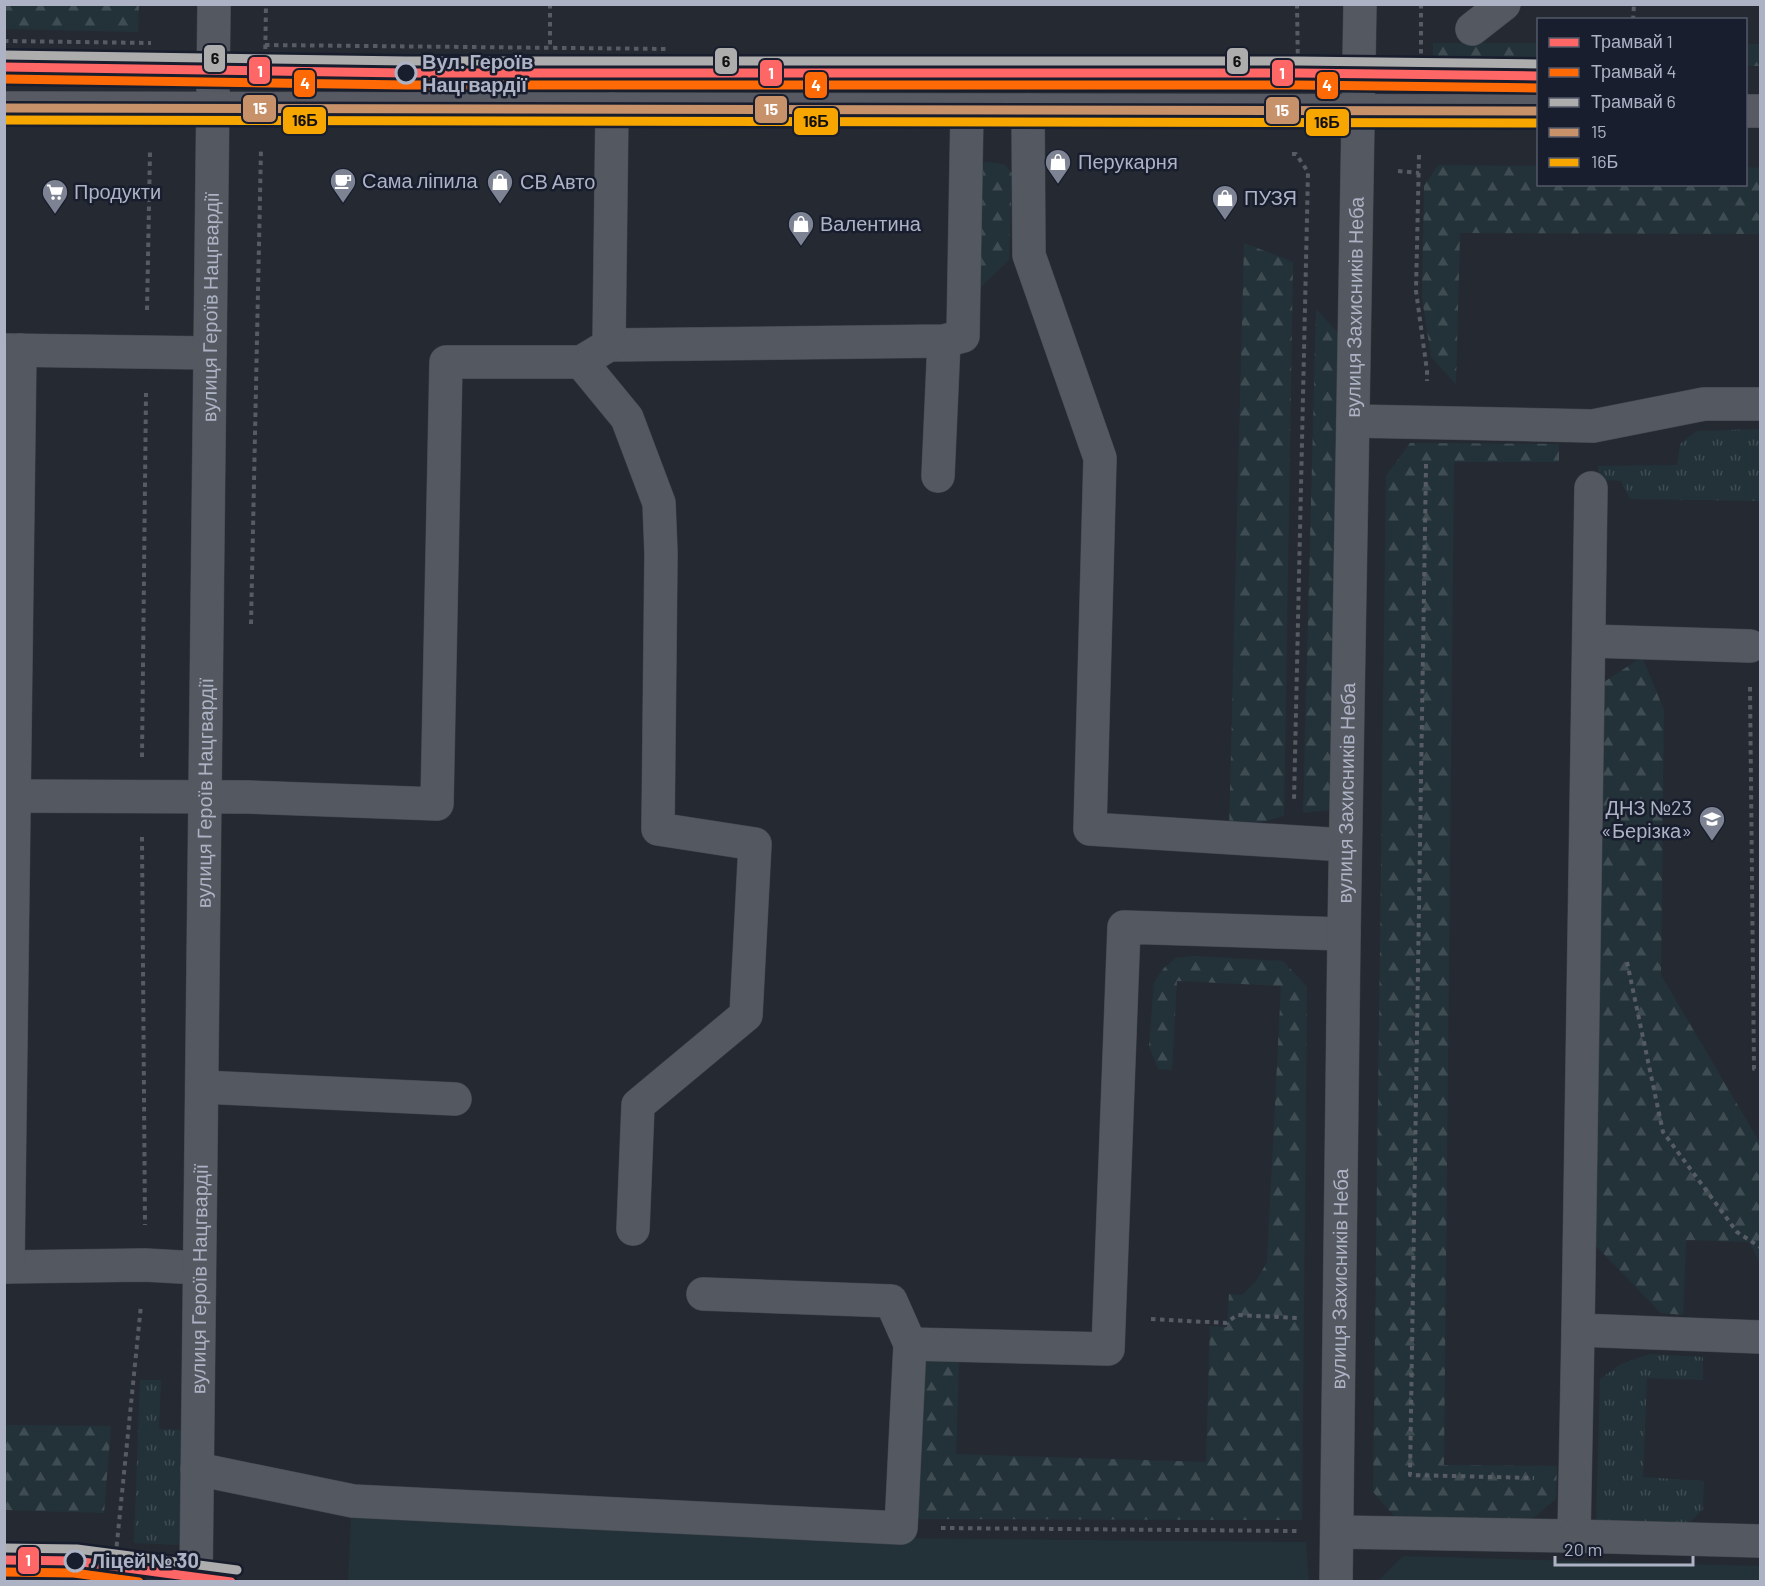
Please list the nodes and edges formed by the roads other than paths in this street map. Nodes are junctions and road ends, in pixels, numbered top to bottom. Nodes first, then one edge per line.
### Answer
1 (214, 4) edge
2 (1359, 4) edge
3 (1504, 4) edge
4 (1472, 29) dead end
5 (4, 108) edge
6 (213, 108) junction
7 (612, 109) junction
8 (967, 110) junction
9 (1028, 110) junction
10 (1358, 111) junction
11 (1537, 111) edge
12 (944, 341) junction
13 (609, 345) junction
14 (12, 350) edge
15 (210, 353) junction
16 (581, 362) junction
17 (1761, 404) edge
18 (1353, 421) junction
19 (938, 476) dead end
20 (1591, 488) dead end
21 (1590, 641) junction
22 (1750, 646) road end
23 (9, 796) edge
24 (205, 796) junction
25 (1345, 845) junction
26 (1344, 934) junction
27 (202, 1087) junction
28 (455, 1100) dead end
29 (633, 1229) dead end
30 (6, 1267) edge
31 (199, 1268) junction
32 (703, 1294) dead end
33 (1578, 1330) junction
34 (1761, 1337) edge
35 (910, 1344) junction
36 (197, 1469) junction
37 (1337, 1532) junction
38 (1574, 1536) junction
39 (1761, 1541) edge
40 (196, 1581) edge
41 (1336, 1581) edge

1 - 6 street, вулиця Героїв Нацгвардії
2 - 10 street, вулиця Захисників Неба
3 - 4 street
5 - 6 main road
6 - 7 main road
6 - 15 street, вулиця Героїв Нацгвардії
7 - 8 main road
7 - 13 street
8 - 9 main road
8 - 12 street
9 - 10 main road
9 - 25 street
10 - 11 main road
10 - 18 street, вулиця Захисників Неба
12 - 13 street
12 - 19 street
13 - 16 street
14 - 15 street
14 - 23 street
15 - 24 street, вулиця Героїв Нацгвардії
16 - 24 street
16 - 29 street
17 - 18 street
18 - 25 street, вулиця Захисників Неба
20 - 21 street
21 - 22 street
21 - 33 street
23 - 24 street
23 - 30 street
24 - 27 street, вулиця Героїв Нацгвардії
25 - 26 street, вулиця Захисників Неба
26 - 35 street
26 - 37 street, вулиця Захисників Неба
27 - 28 street
27 - 31 street, вулиця Героїв Нацгвардії
30 - 31 street
31 - 36 street, вулиця Героїв Нацгвардії
32 - 35 street
33 - 34 street
33 - 38 street
35 - 36 street
36 - 40 street, вулиця Героїв Нацгвардії
37 - 38 street
37 - 41 street, вулиця Захисників Неба
38 - 39 street

